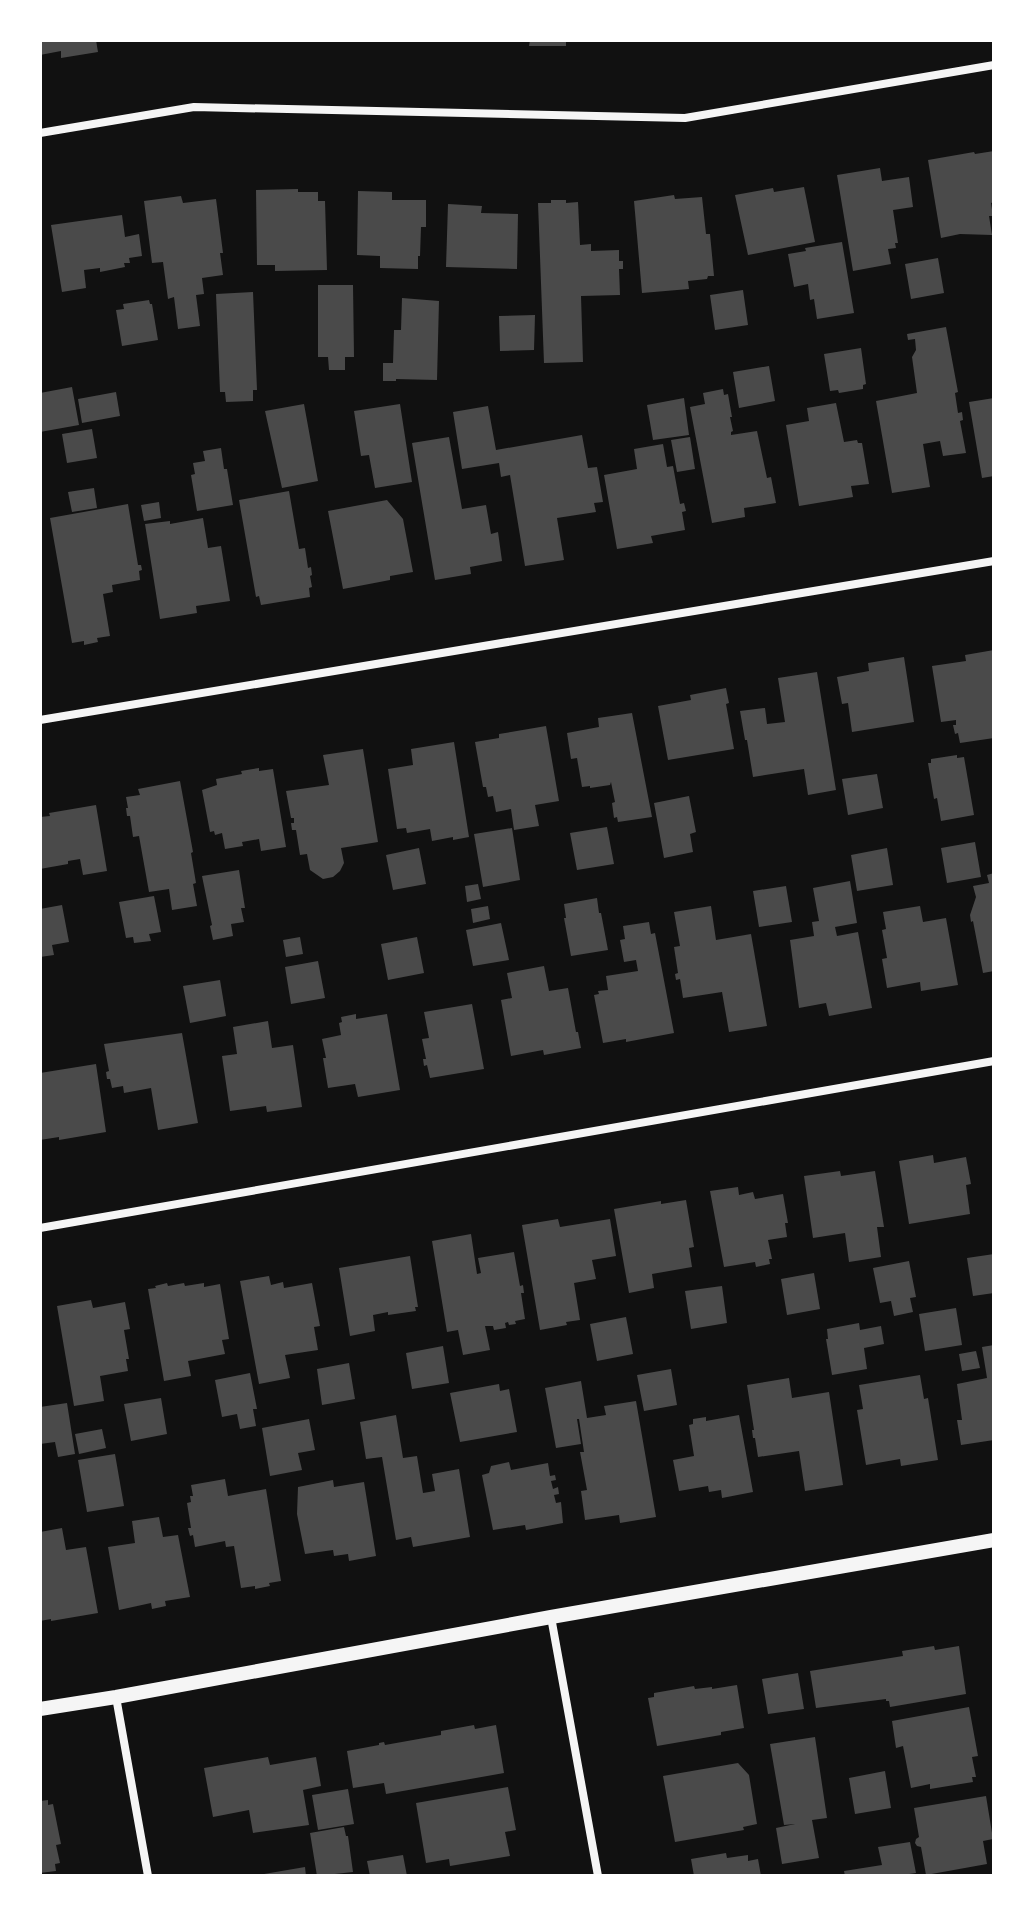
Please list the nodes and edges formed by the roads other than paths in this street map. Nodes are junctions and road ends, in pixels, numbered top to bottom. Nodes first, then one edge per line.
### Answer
1 (994, 65) edge
2 (40, 133) edge
3 (994, 561) edge
4 (40, 720) edge
5 (994, 1061) edge
6 (40, 1228) edge
7 (994, 1540) edge
8 (551, 1617) junction
9 (116, 1697) junction
10 (40, 1709) edge
11 (148, 1876) edge
12 (598, 1876) edge

1 - 2 street
3 - 4 street
5 - 6 street
7 - 8 street
8 - 9 street
8 - 12 street
9 - 10 street
9 - 11 street

